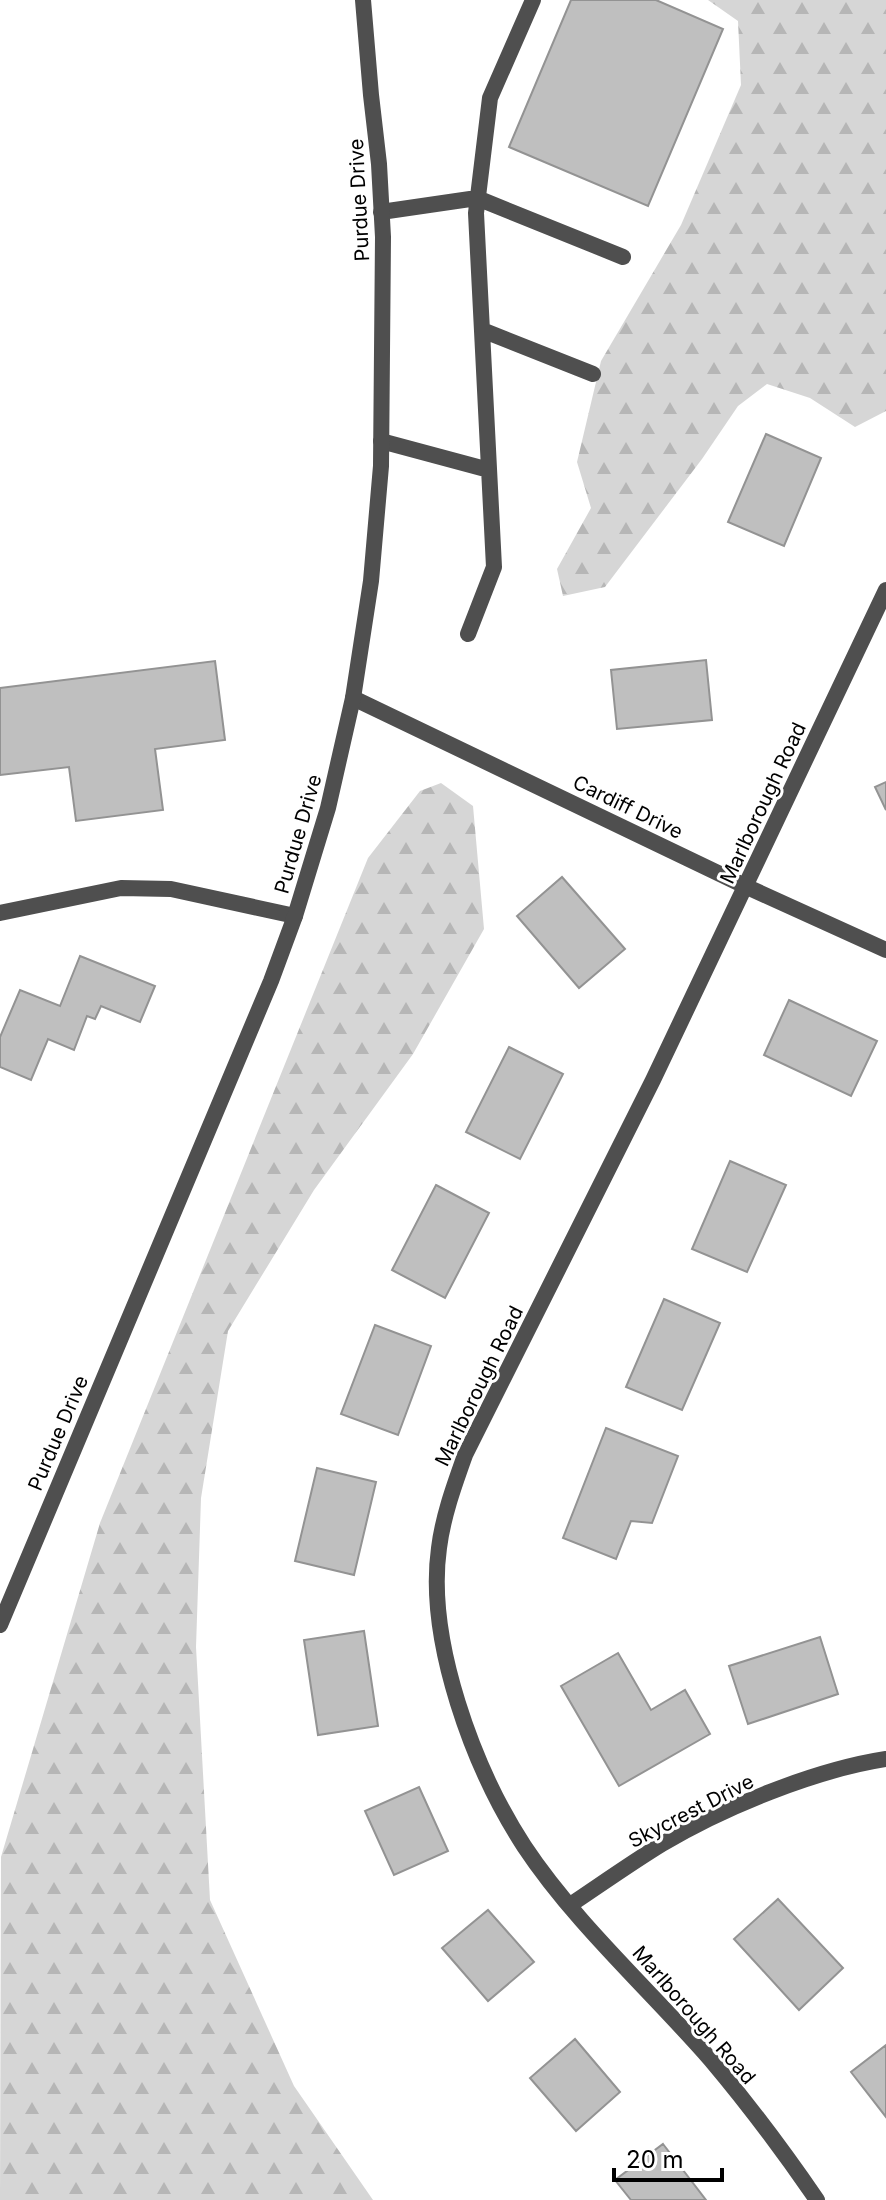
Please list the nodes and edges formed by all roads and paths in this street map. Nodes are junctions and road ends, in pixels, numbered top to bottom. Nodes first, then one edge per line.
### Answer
1 (363, 0) edge
2 (533, 0) edge
3 (477, 198) junction
4 (381, 212) junction
5 (623, 257) dead end
6 (482, 330) junction
7 (593, 374) dead end
8 (381, 441) junction
9 (489, 470) junction
10 (886, 590) edge
11 (468, 634) dead end
12 (353, 698) junction
13 (745, 886) junction
14 (0, 913) edge
15 (295, 916) junction
16 (886, 950) edge
17 (0, 1625) edge
18 (886, 1759) edge
19 (570, 1905) junction
20 (817, 2200) edge

1 - 4 street, Purdue Drive
2 - 3 street
3 - 4 street
3 - 5 street
3 - 6 street
4 - 8 street, Purdue Drive
6 - 7 street
6 - 9 street
8 - 9 street
8 - 12 street, Purdue Drive
9 - 11 street
10 - 13 street, Marlborough Road
12 - 13 street, Cardiff Drive
12 - 15 street, Purdue Drive
13 - 16 street, Cardiff Drive
13 - 19 street, Marlborough Road
14 - 15 street
15 - 17 street, Purdue Drive
18 - 19 street, Skycrest Drive
19 - 20 street, Marlborough Road

